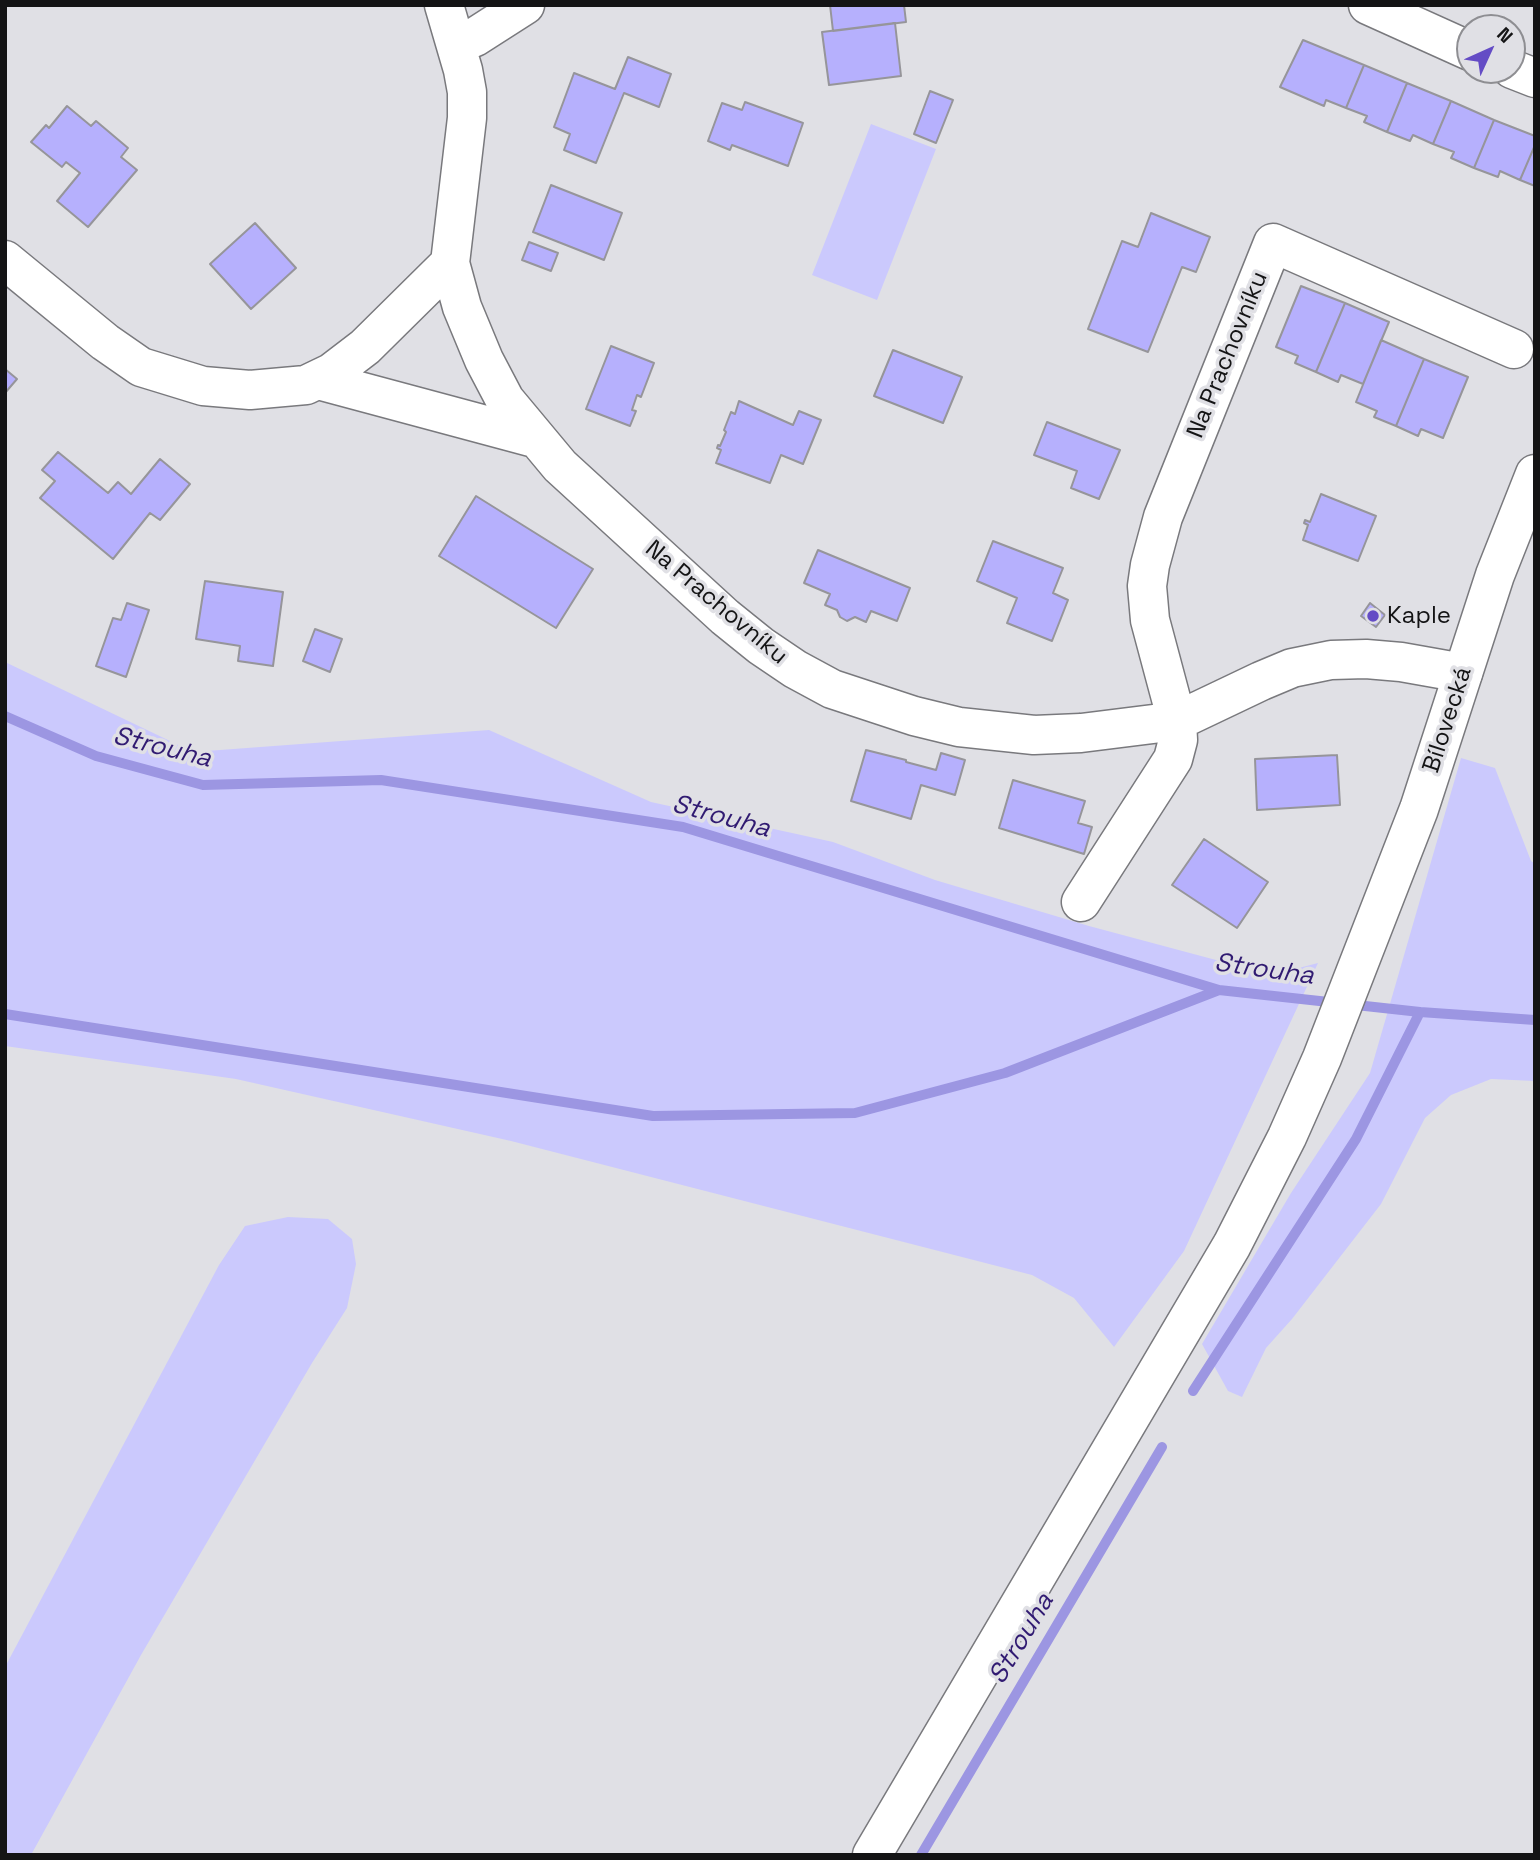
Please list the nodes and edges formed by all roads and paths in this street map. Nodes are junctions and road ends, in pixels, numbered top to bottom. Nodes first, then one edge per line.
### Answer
1 (444, 5) edge
2 (525, 5) edge
3 (1368, 5) edge
4 (457, 45) junction
5 (1456, 45) edge
6 (5, 260) edge
7 (450, 264) junction
8 (1514, 349) dead end
9 (318, 380) junction
10 (534, 438) junction
11 (1535, 474) edge
12 (1463, 673) junction
13 (1177, 721) junction
14 (1081, 902) dead end
15 (872, 1855) edge

1 - 4 street, Na Prachovníku
2 - 4 street
3 - 5 street
4 - 7 street, Na Prachovníku
6 - 9 street
7 - 9 street
7 - 10 street, Na Prachovníku
8 - 13 street, Na Prachovníku
9 - 10 street
10 - 13 street, Na Prachovníku
11 - 12 street, Bílovecká
12 - 13 street, Na Prachovníku
12 - 15 street, Bílovecká
13 - 14 street, Na Prachovníku

